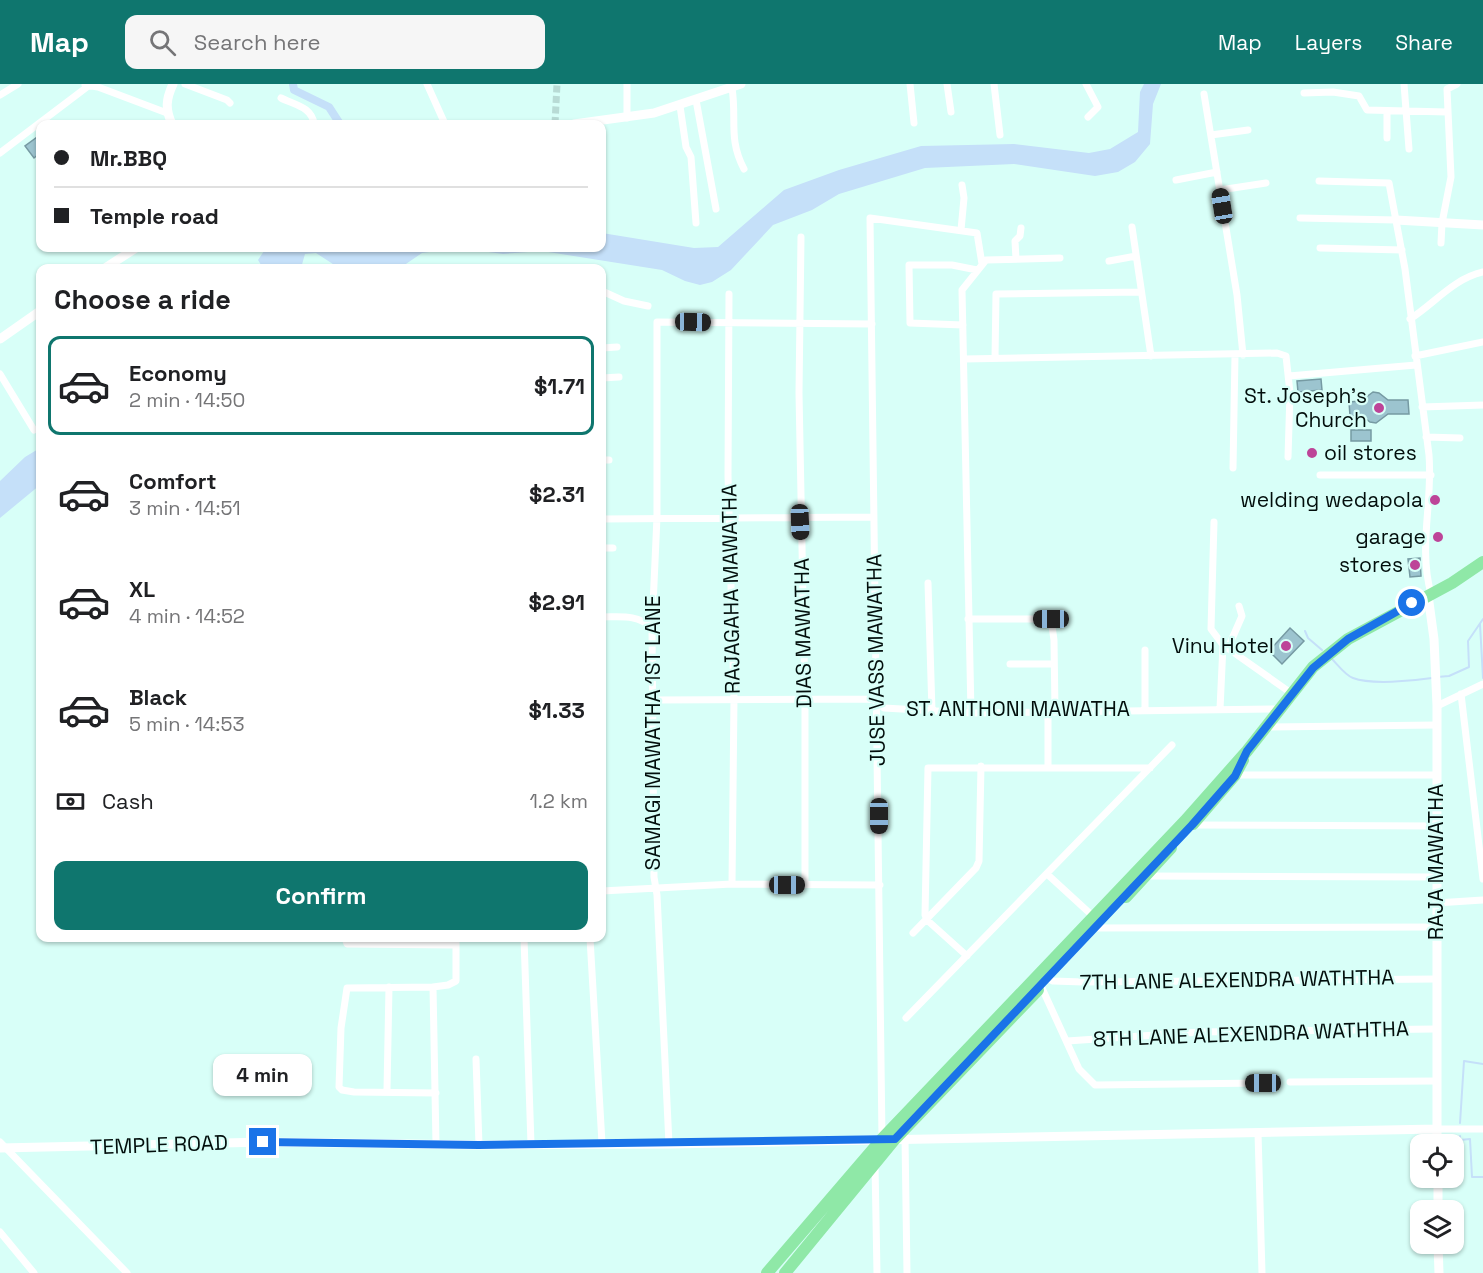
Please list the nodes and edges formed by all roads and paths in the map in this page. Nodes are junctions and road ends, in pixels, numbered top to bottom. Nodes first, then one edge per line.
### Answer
1 (18, 84) edge
2 (173, 84) edge
3 (185, 84) edge
4 (427, 84) edge
5 (627, 84) edge
6 (910, 84) edge
7 (947, 84) edge
8 (994, 84) edge
9 (1086, 84) edge
10 (1404, 84) edge
11 (1456, 84) edge
12 (85, 86) edge
13 (736, 86) edge
14 (1304, 93) dead end
15 (1204, 94) dead end
16 (0, 95) edge
17 (281, 98) dead end
18 (696, 100) junction
19 (230, 103) dead end
20 (680, 105) junction
21 (1406, 110) junction
22 (1387, 111) junction
23 (951, 112) dead end
24 (1448, 112) junction
25 (167, 113) junction
26 (1088, 117) dead end
27 (627, 118) junction
28 (42, 120) edge
29 (170, 120) edge
30 (314, 120) edge
31 (443, 120) edge
32 (606, 120) edge
33 (914, 123) dead end
34 (36, 125) edge
35 (1248, 130) dead end
36 (1000, 135) dead end
37 (1211, 135) junction
38 (1387, 138) dead end
39 (1409, 149) dead end
40 (0, 153) edge
41 (744, 169) dead end
42 (1217, 172) junction
43 (1176, 180) dead end
44 (1319, 181) dead end
45 (1266, 183) dead end
46 (962, 185) dead end
47 (1220, 190) junction
48 (716, 209) dead end
49 (1300, 219) dead end
50 (1396, 220) junction
51 (1442, 223) junction
52 (696, 224) dead end
53 (1483, 225) edge
54 (1132, 226) dead end
55 (1021, 228) dead end
56 (961, 230) junction
57 (801, 237) dead end
58 (1441, 243) dead end
59 (1320, 248) dead end
60 (1402, 250) junction
61 (130, 252) edge
62 (1136, 256) junction
63 (1060, 258) dead end
64 (1016, 259) junction
65 (1109, 261) dead end
66 (111, 264) edge
67 (982, 264) junction
68 (976, 270) junction
69 (1483, 272) edge
70 (1140, 292) junction
71 (606, 293) edge
72 (729, 294) dead end
73 (648, 306) dead end
74 (36, 315) edge
75 (1410, 319) junction
76 (730, 323) junction
77 (799, 323) junction
78 (872, 324) junction
79 (963, 325) junction
80 (0, 339) edge
81 (1483, 342) edge
82 (617, 347) dead end
83 (606, 348) edge
84 (1239, 355) junction
85 (1151, 356) junction
86 (1415, 356) junction
87 (995, 358) junction
88 (964, 359) junction
89 (1416, 365) junction
90 (0, 374) edge
91 (1289, 376) junction
92 (619, 377) dead end
93 (606, 378) edge
94 (1483, 405) edge
95 (1422, 407) junction
96 (34, 430) dead end
97 (1426, 437) junction
98 (1460, 438) dead end
99 (1288, 457) dead end
100 (1233, 468) dead end
101 (1320, 475) dead end
102 (1431, 475) junction
103 (801, 515) junction
104 (874, 516) junction
105 (657, 517) junction
106 (730, 518) junction
107 (606, 519) edge
108 (1214, 522) dead end
109 (606, 548) edge
110 (613, 548) dead end
111 (1483, 562) edge
112 (928, 583) dead end
113 (1430, 595) junction
114 (1239, 606) dead end
115 (606, 617) edge
116 (968, 619) junction
117 (652, 628) junction
118 (1225, 647) junction
119 (1145, 650) dead end
120 (1010, 664) dead end
121 (1054, 664) junction
122 (1483, 684) edge
123 (1291, 693) junction
124 (1461, 694) junction
125 (734, 698) junction
126 (875, 699) junction
127 (654, 700) junction
128 (805, 700) junction
129 (1437, 706) junction
130 (1279, 708) junction
131 (1145, 709) junction
132 (1220, 709) junction
133 (932, 711) junction
134 (1051, 711) junction
135 (971, 712) junction
136 (1436, 725) junction
137 (1266, 727) junction
138 (1172, 746) dead end
139 (1247, 751) junction
140 (981, 766) junction
141 (1048, 766) junction
142 (1150, 768) junction
143 (1436, 775) junction
144 (1235, 776) junction
145 (1192, 825) junction
146 (1436, 826) junction
147 (1047, 873) junction
148 (1141, 875) junction
149 (1436, 877) junction
150 (1483, 879) edge
151 (732, 884) junction
152 (805, 885) junction
153 (880, 885) junction
154 (655, 887) junction
155 (606, 891) edge
156 (1483, 900) edge
157 (1436, 903) junction
158 (927, 920) junction
159 (1096, 923) junction
160 (1436, 927) junction
161 (913, 933) dead end
162 (346, 942) edge
163 (382, 942) edge
164 (456, 942) edge
165 (524, 942) edge
166 (590, 942) edge
167 (967, 956) junction
168 (1436, 979) junction
169 (1041, 980) junction
170 (389, 987) junction
171 (433, 987) junction
172 (906, 1018) dead end
173 (1436, 1029) junction
174 (1066, 1041) junction
175 (476, 1059) dead end
176 (1436, 1081) junction
177 (1290, 1082) dead end
178 (1263, 1083) dead end
179 (387, 1090) junction
180 (435, 1092) junction
181 (1437, 1129) junction
182 (1483, 1129) edge
183 (1258, 1133) junction
184 (1437, 1134) edge
185 (894, 1139) junction
186 (602, 1143) junction
187 (669, 1143) junction
188 (436, 1144) junction
189 (531, 1144) junction
190 (479, 1145) junction
191 (1, 1146) edge
192 (875, 1163) junction
193 (0, 1232) edge
194 (1438, 1254) edge
195 (34, 1273) edge
196 (127, 1273) edge
197 (767, 1273) edge
198 (785, 1273) edge
199 (878, 1273) edge
200 (907, 1273) edge
201 (1262, 1273) edge
202 (1439, 1273) edge

1 - 16 street
2 - 25 street
3 - 19 street
4 - 31 street
5 - 27 street
6 - 33 street
7 - 23 street
8 - 36 street
9 - 26 street
10 - 21 street
11 - 24 street
12 - 25 street
12 - 28 street
13 - 18 street
13 - 41 street
14 - 22 street
15 - 37 street
17 - 30 street
18 - 20 street
18 - 48 street
20 - 27 street
20 - 52 street
21 - 22 street
21 - 24 street
21 - 39 street
22 - 38 street
24 - 51 street
25 - 29 street
27 - 32 street
34 - 40 street
35 - 37 street
37 - 42 street
42 - 43 street
42 - 47 street
44 - 50 street
45 - 47 street
46 - 56 street
47 - 84 street
49 - 50 street
50 - 51 street
50 - 60 street
51 - 53 street
51 - 58 street
54 - 62 street
55 - 64 street
56 - 67 street
56 - 78 street, JUSE VASS MAWATHA
57 - 77 street, DIAS MAWATHA
59 - 60 street
60 - 75 street
61 - 66 street
62 - 65 street
62 - 70 street
63 - 64 street
64 - 67 street
67 - 68 street
68 - 79 street
68 - 79 street
69 - 75 street
70 - 85 street
70 - 87 street
71 - 73 street
72 - 76 street, RAJAGAHA MAWATHA
74 - 80 street
75 - 86 street
76 - 77 street
76 - 105 street, SAMAGI MAWATHA 1ST LANE
76 - 106 street, RAJAGAHA MAWATHA
77 - 78 street
77 - 103 street, DIAS MAWATHA
78 - 104 street, JUSE VASS MAWATHA
79 - 88 street
81 - 86 street
82 - 83 street
84 - 85 street
84 - 91 street
84 - 100 street
85 - 87 street
86 - 89 street
87 - 88 street
88 - 116 street
89 - 91 street
89 - 95 street
90 - 96 street
91 - 99 street
92 - 93 street
94 - 95 street
95 - 97 street
97 - 98 street
97 - 102 street
101 - 102 street
102 - 113 street
103 - 104 street
103 - 106 street
103 - 128 street, DIAS MAWATHA
104 - 126 street, JUSE VASS MAWATHA
105 - 106 street
105 - 107 street
105 - 117 street, SAMAGI MAWATHA 1ST LANE
106 - 125 street, RAJAGAHA MAWATHA
108 - 118 street
109 - 110 street
111 - 113 highway
112 - 133 street
113 - 123 highway
113 - 129 street, RAJA MAWATHA
114 - 118 street
115 - 117 street
116 - 121 street
116 - 135 street
117 - 127 street, SAMAGI MAWATHA 1ST LANE
118 - 123 street
118 - 132 street
119 - 131 street
120 - 121 street
121 - 134 street
122 - 124 street
123 - 130 highway
124 - 129 street
124 - 150 street
125 - 127 street, ST. ANTHONI MAWATHA
125 - 128 street, ST. ANTHONI MAWATHA
125 - 151 street, RAJAGAHA MAWATHA
126 - 128 street, ST. ANTHONI MAWATHA
126 - 133 street, ST. ANTHONI MAWATHA
126 - 153 street, JUSE VASS MAWATHA
127 - 154 street, SAMAGI MAWATHA 1ST LANE
128 - 152 street, DIAS MAWATHA
129 - 136 street, RAJA MAWATHA
130 - 132 street, ST. ANTHONI MAWATHA
130 - 137 highway
131 - 132 street, ST. ANTHONI MAWATHA
131 - 134 street, ST. ANTHONI MAWATHA
133 - 135 street, ST. ANTHONI MAWATHA
134 - 135 street, ST. ANTHONI MAWATHA
134 - 141 street
136 - 137 street
136 - 143 street, RAJA MAWATHA
137 - 139 highway
138 - 142 street
139 - 144 highway
139 - 148 highway
140 - 141 street
140 - 158 street
140 - 158 street
141 - 142 street
142 - 147 street
143 - 144 street
143 - 146 street, RAJA MAWATHA
144 - 145 highway
145 - 146 street
145 - 148 highway
146 - 149 street, RAJA MAWATHA
147 - 159 street
147 - 167 street
148 - 149 street
148 - 159 highway
149 - 157 street, RAJA MAWATHA
151 - 152 street
151 - 154 street
152 - 153 street
153 - 185 street, JUSE VASS MAWATHA
154 - 155 street
154 - 187 street, SAMAGI MAWATHA 1ST LANE
156 - 157 street
157 - 160 street, RAJA MAWATHA
158 - 161 street
158 - 167 street
159 - 160 street
159 - 169 highway
160 - 168 street, RAJA MAWATHA
162 - 163 street
164 - 171 street
165 - 189 street
166 - 186 street
167 - 172 street
168 - 169 street, 7TH LANE ALEXENDRA WATHTHA
168 - 173 street, RAJA MAWATHA
169 - 174 street
169 - 185 highway
170 - 171 street
170 - 179 street
170 - 179 street
171 - 180 street
173 - 174 street, 8TH LANE ALEXENDRA WATHTHA
173 - 176 street, RAJA MAWATHA
174 - 178 street
175 - 190 street
176 - 177 street
176 - 181 street, RAJA MAWATHA
179 - 180 street
180 - 188 street
181 - 182 street
181 - 183 street, TEMPLE ROAD
181 - 184 street, RAJA MAWATHA
183 - 185 street, TEMPLE ROAD
183 - 201 street
185 - 187 street, TEMPLE ROAD
185 - 192 highway
185 - 197 highway
185 - 200 street, JUSE VASS MAWATHA
186 - 187 street, TEMPLE ROAD
186 - 189 street, TEMPLE ROAD
188 - 190 street, TEMPLE ROAD
188 - 191 street, TEMPLE ROAD
189 - 190 street, TEMPLE ROAD
191 - 196 street
192 - 198 highway
192 - 199 street
193 - 195 street
194 - 202 street

